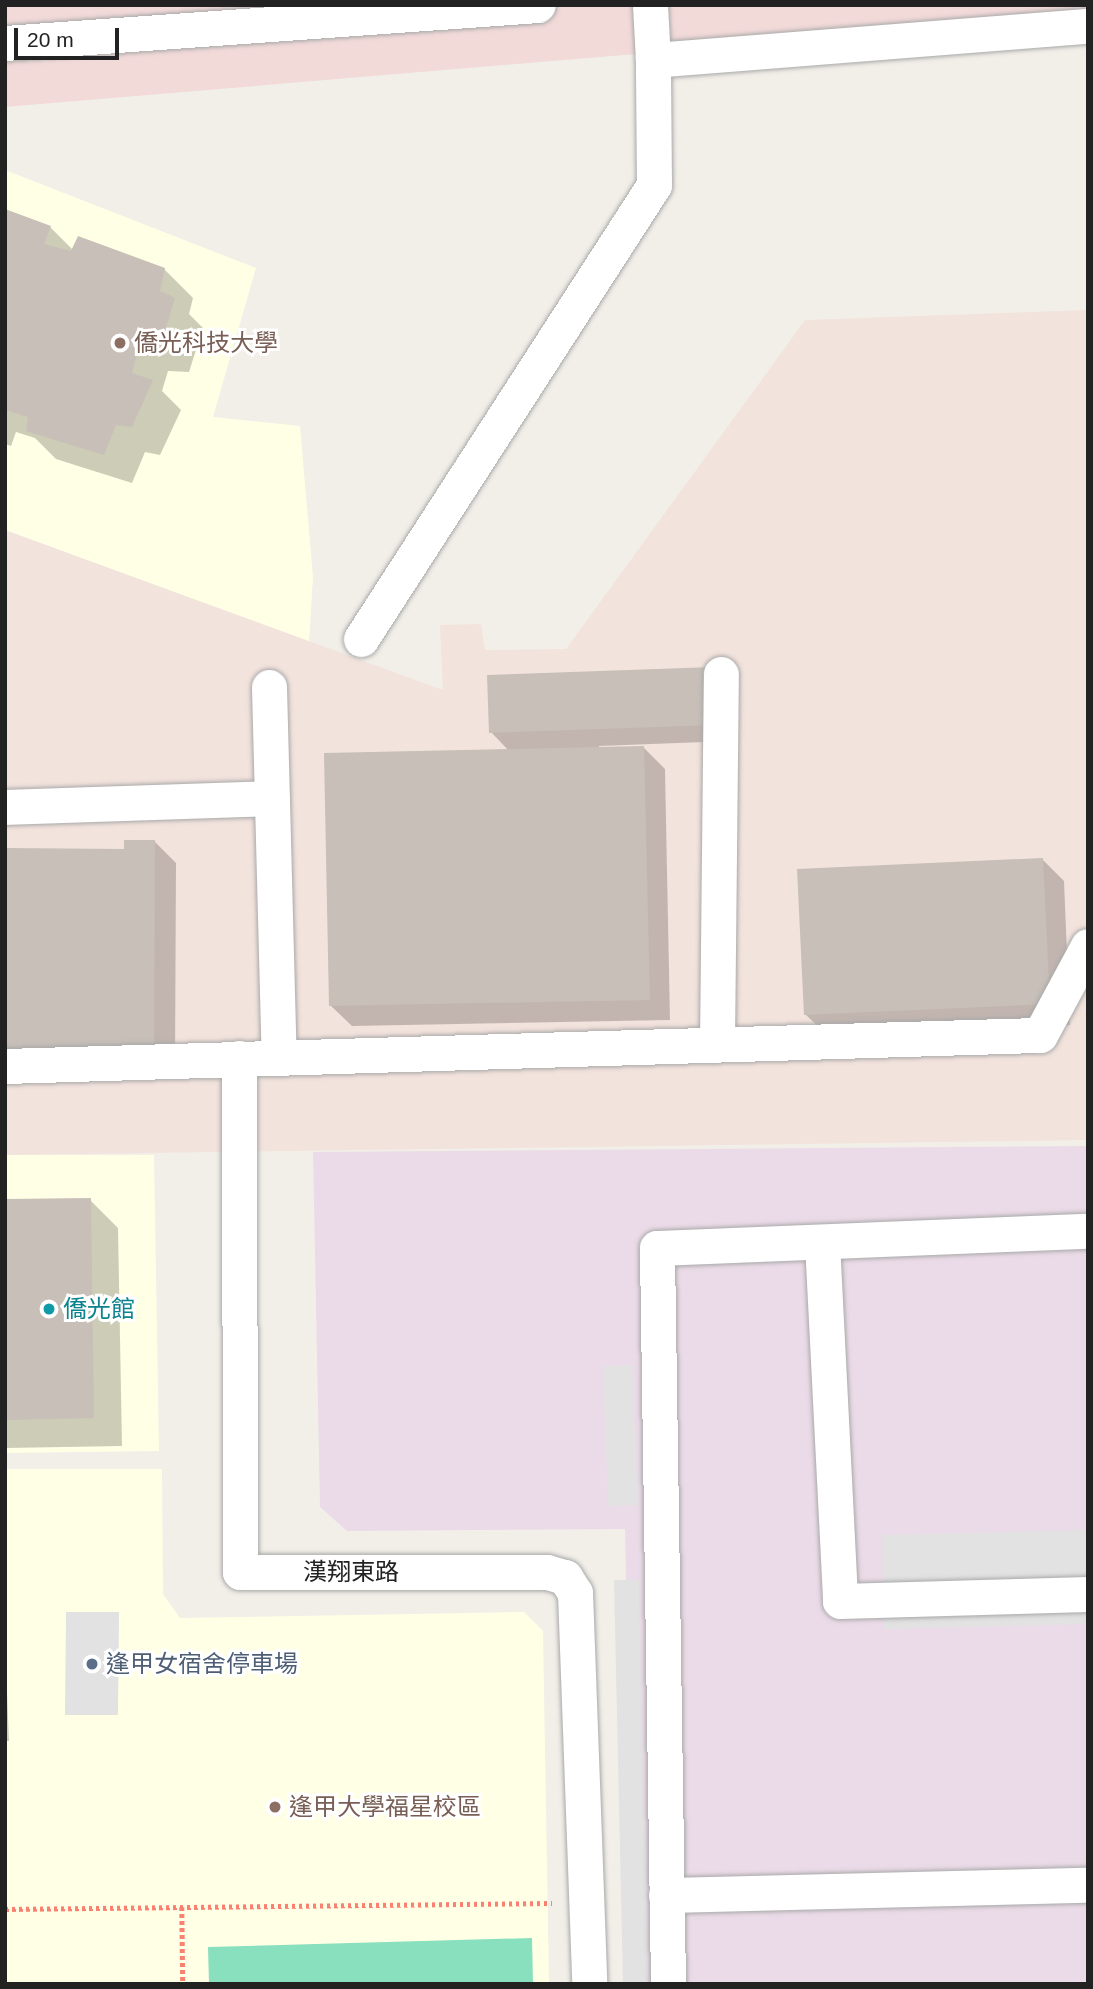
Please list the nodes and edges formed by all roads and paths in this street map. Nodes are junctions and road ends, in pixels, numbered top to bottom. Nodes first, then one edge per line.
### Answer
1 (538, 5) edge
2 (650, 5) edge
3 (471, 8) edge
4 (1088, 26) edge
5 (5, 43) edge
6 (653, 60) junction
7 (361, 639) dead end
8 (721, 674) dead end
9 (269, 687) dead end
10 (272, 798) junction
11 (5, 807) edge
12 (1088, 946) edge
13 (717, 1044) junction
14 (279, 1057) junction
15 (239, 1058) junction
16 (5, 1066) edge
17 (1088, 1231) edge
18 (822, 1242) junction
19 (1088, 1594) edge
20 (1088, 1885) edge
21 (666, 1895) junction
22 (587, 1902) junction
23 (182, 1907) junction
24 (5, 1909) edge
25 (183, 1984) edge
26 (589, 1984) edge
27 (668, 1984) edge

1 - 3 street
2 - 6 street
3 - 5 street
4 - 6 street
6 - 7 street
8 - 13 street
9 - 10 street
10 - 11 street
10 - 14 street
12 - 13 street
13 - 14 street
14 - 15 street
15 - 16 street
15 - 22 street, 漢翔東路
17 - 18 street
18 - 19 street
18 - 21 street
20 - 21 street
21 - 27 street
22 - 23 path
22 - 26 street, 漢翔東路
23 - 24 path
23 - 25 path

